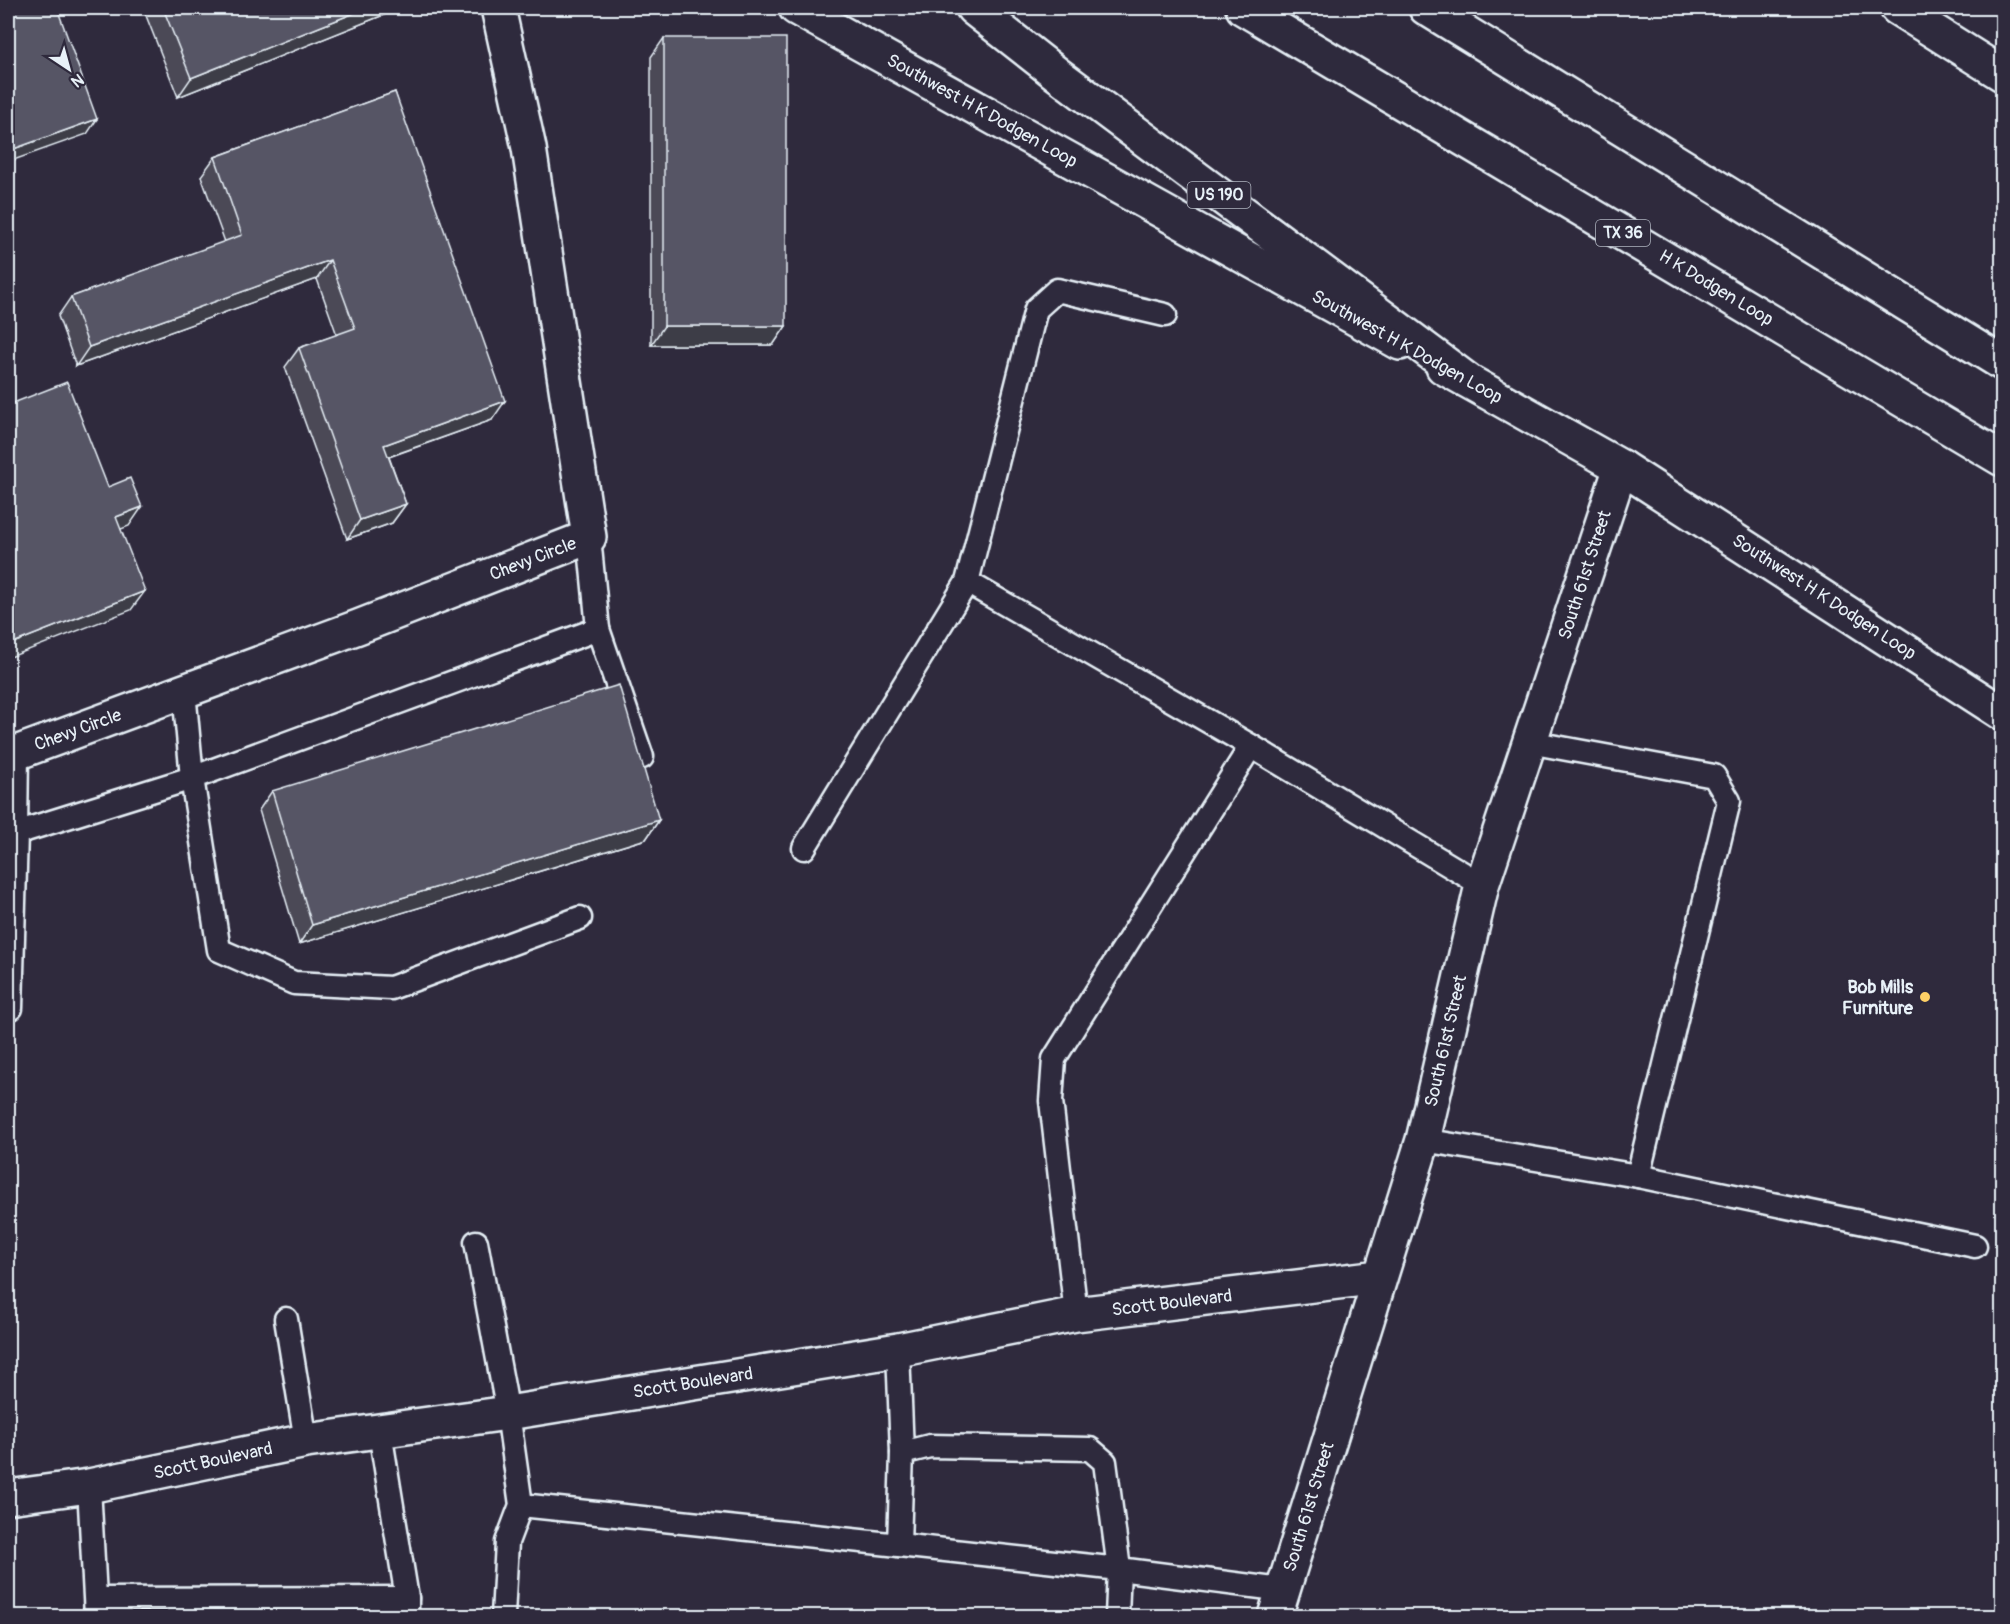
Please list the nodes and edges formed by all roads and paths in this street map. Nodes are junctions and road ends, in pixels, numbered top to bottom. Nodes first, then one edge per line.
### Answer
1 (498, 8) edge
2 (796, 8) edge
3 (974, 8) edge
4 (1243, 8) edge
5 (1426, 8) edge
6 (1897, 8) edge
7 (2002, 74) edge
8 (1165, 315) dead end
9 (2002, 363) edge
10 (1467, 380) junction
11 (2002, 459) edge
12 (1621, 466) junction
13 (589, 537) junction
14 (967, 582) junction
15 (598, 630) junction
16 (184, 691) junction
17 (2002, 713) edge
18 (1529, 742) junction
19 (1251, 746) junction
20 (12, 754) edge
21 (642, 757) edge
22 (192, 778) junction
23 (12, 834) edge
24 (804, 848) dead end
25 (1482, 885) junction
26 (580, 918) dead end
27 (8, 1008) edge
28 (1423, 1140) junction
29 (1638, 1176) junction
30 (476, 1242) dead end
31 (1975, 1246) dead end
32 (1379, 1277) junction
33 (1076, 1314) junction
34 (286, 1319) dead end
35 (898, 1350) junction
36 (508, 1413) junction
37 (380, 1431) junction
38 (306, 1442) junction
39 (902, 1453) junction
40 (89, 1486) junction
41 (8, 1497) edge
42 (521, 1504) junction
43 (899, 1545) junction
44 (1119, 1569) junction
45 (1279, 1603) edge
46 (407, 1607) edge
47 (96, 1608) edge
48 (503, 1617) edge
49 (1117, 1617) edge

1 - 13 main road, Chevy Circle
2 - 10 main road, Southwest H K Dodgen Loop
3 - 10 main road, US 190
4 - 11 main road, H K Dodgen Loop / TX 36
5 - 9 main road
6 - 7 main road
8 - 14 lane
10 - 12 main road, Southwest H K Dodgen Loop / US 190
12 - 17 main road, Southwest H K Dodgen Loop / US 190
12 - 18 main road, South 61st Street
13 - 15 lane
13 - 16 main road, Chevy Circle
14 - 19 lane
14 - 24 lane
15 - 21 lane
15 - 22 lane
16 - 20 main road, Chevy Circle
16 - 22 lane
18 - 25 main road, South 61st Street
18 - 29 lane
19 - 25 lane
19 - 33 lane
20 - 23 lane
22 - 23 lane
22 - 26 lane
23 - 27 lane
25 - 28 main road, South 61st Street
28 - 29 lane
28 - 32 main road, South 61st Street
29 - 31 lane
30 - 36 lane
32 - 33 main road, Scott Boulevard
32 - 45 main road, South 61st Street
33 - 35 main road, Scott Boulevard
34 - 38 lane
35 - 36 main road, Scott Boulevard
35 - 39 lane
36 - 37 main road, Scott Boulevard
36 - 42 lane
37 - 38 main road, Scott Boulevard
37 - 46 lane
38 - 40 main road, Scott Boulevard
39 - 43 lane
39 - 44 lane
40 - 41 main road, Scott Boulevard
40 - 47 lane
42 - 43 lane
42 - 48 lane
43 - 44 lane
44 - 45 lane
44 - 49 lane
46 - 47 lane

